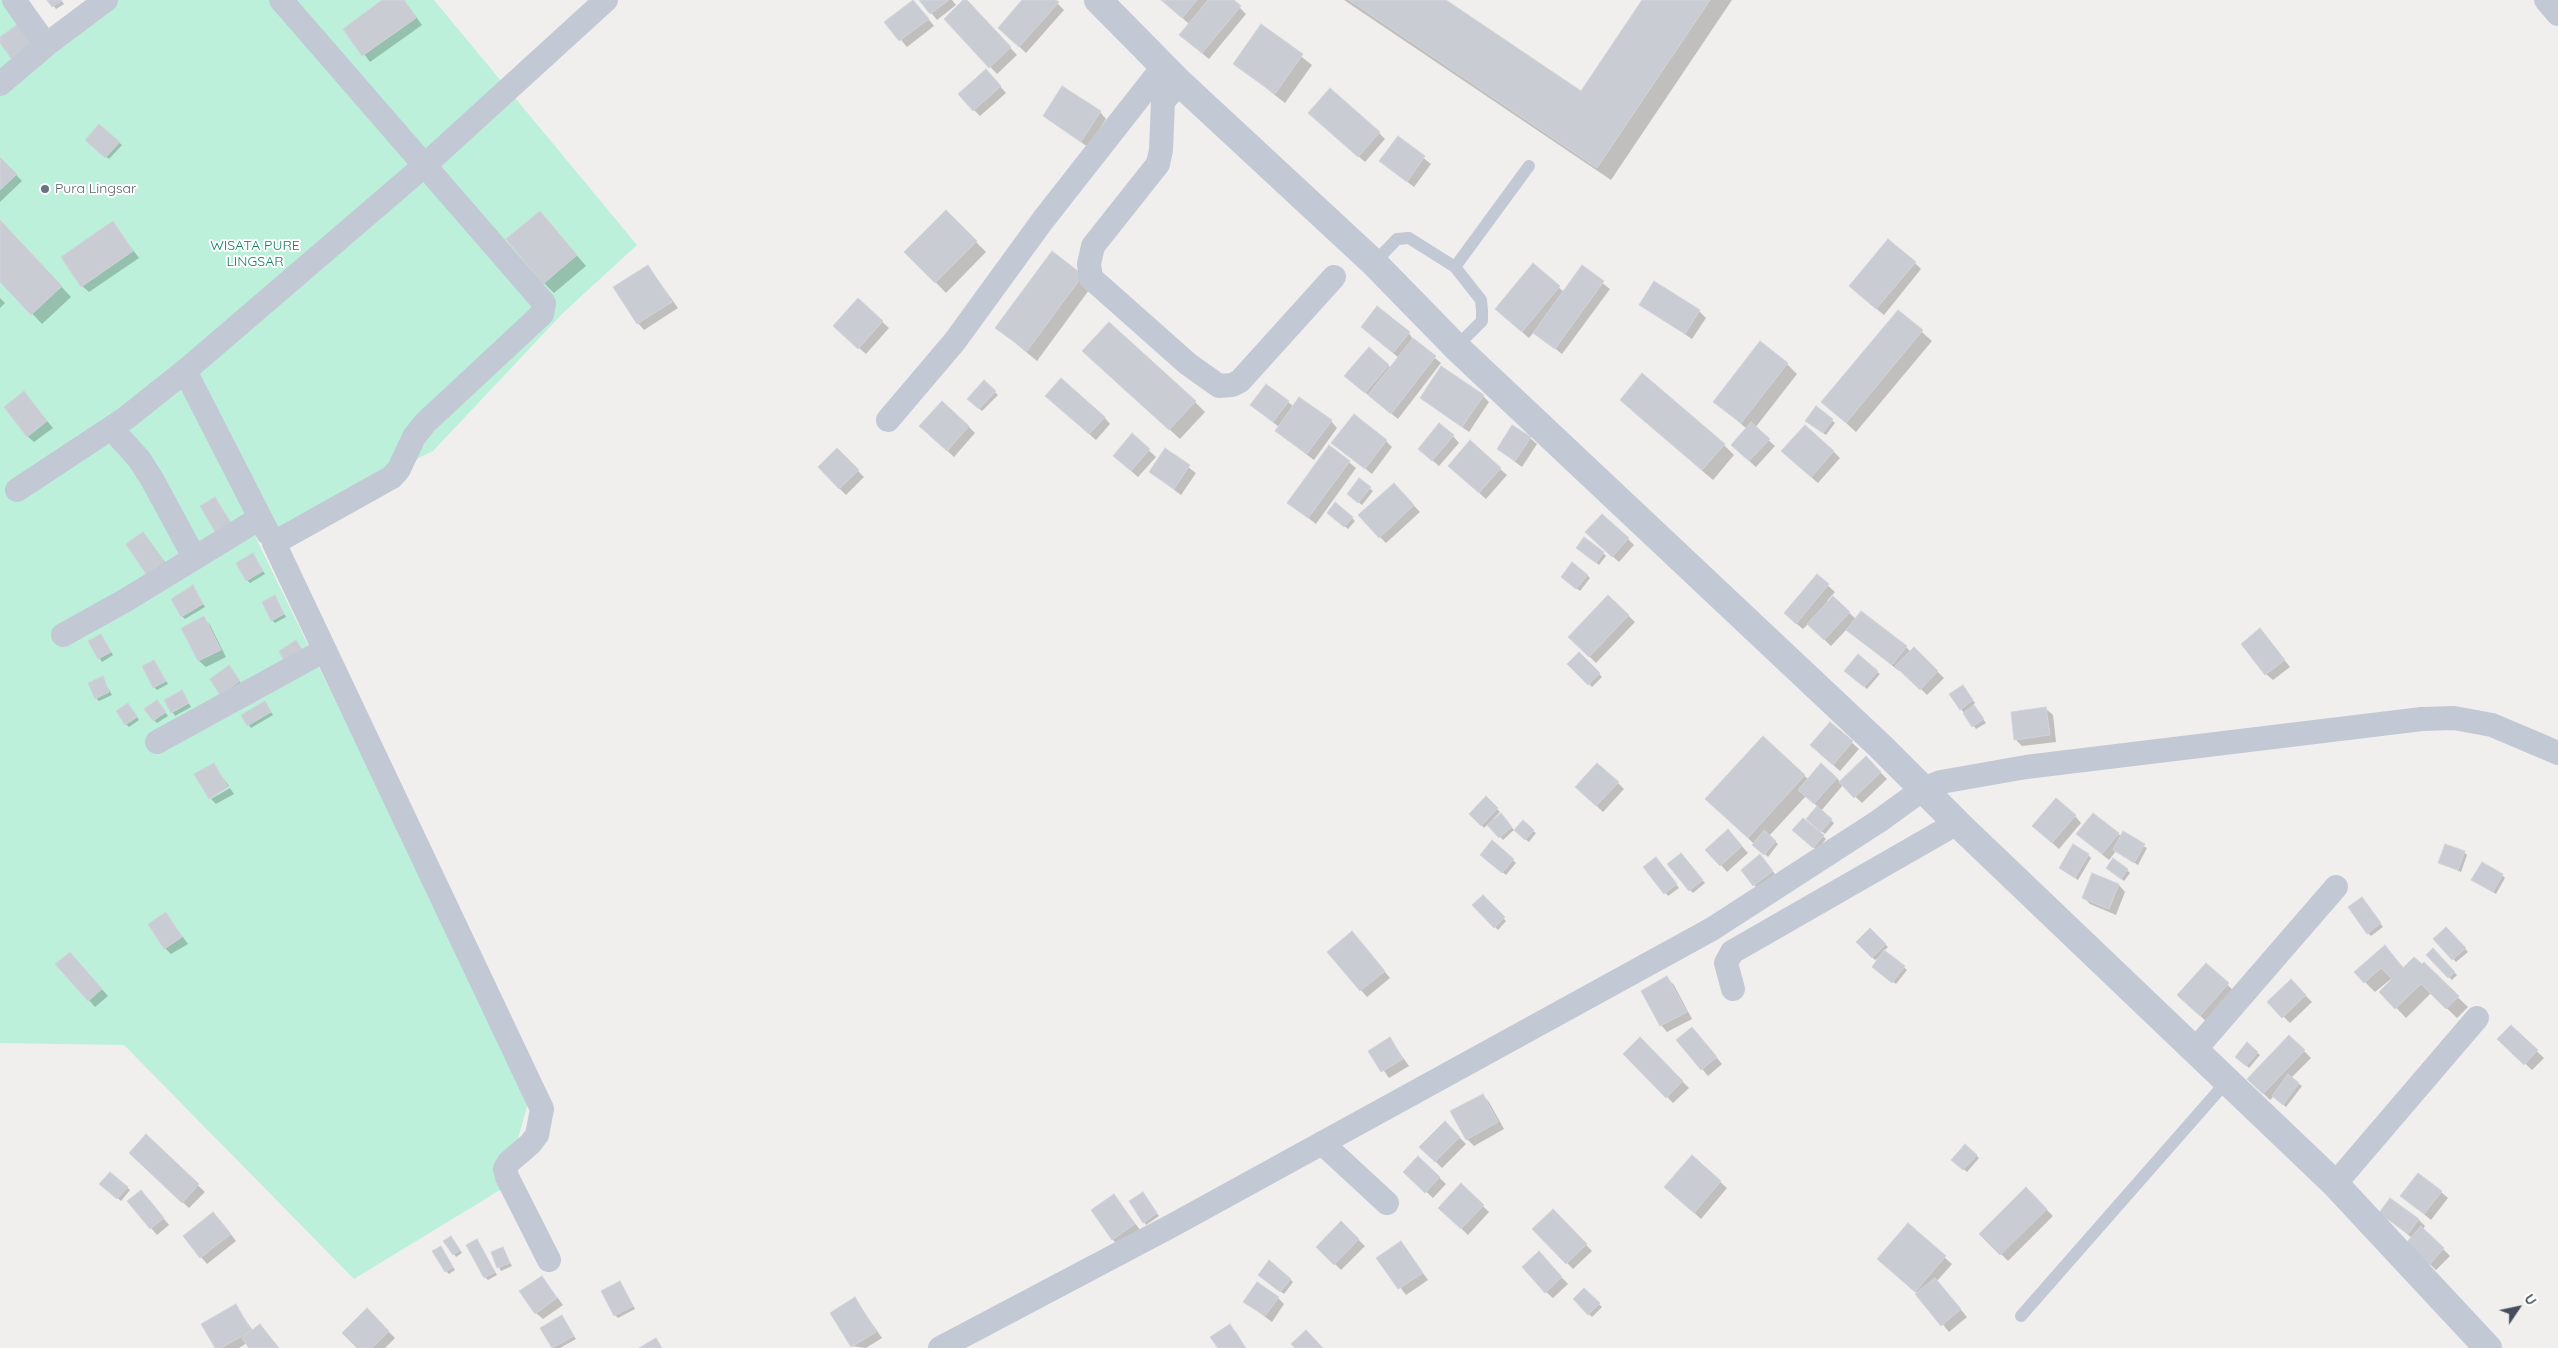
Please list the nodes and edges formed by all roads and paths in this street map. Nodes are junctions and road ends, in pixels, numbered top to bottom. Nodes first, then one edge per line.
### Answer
1 (14, 0) edge
2 (106, 0) edge
3 (281, 0) edge
4 (606, 0) edge
5 (1098, 0) edge
6 (2546, 0) edge
7 (2558, 14) edge
8 (46, 45) junction
9 (1172, 75) junction
10 (0, 84) edge
11 (425, 165) junction
12 (1529, 166) dead end
13 (1374, 263) junction
14 (1454, 267) junction
15 (1334, 277) dead end
16 (1456, 347) junction
17 (185, 371) junction
18 (888, 420) dead end
19 (111, 428) junction
20 (17, 490) dead end
21 (260, 518) junction
22 (274, 543) junction
23 (194, 557) junction
24 (62, 635) dead end
25 (324, 651) junction
26 (157, 742) dead end
27 (2558, 753) edge
28 (1923, 790) junction
29 (1957, 823) junction
30 (2336, 887) dead end
31 (1734, 989) dead end
32 (2477, 1018) dead end
33 (2194, 1051) junction
34 (2228, 1080) junction
35 (1322, 1143) junction
36 (2335, 1184) junction
37 (1388, 1202) dead end
38 (549, 1260) dead end
39 (2021, 1316) dead end
40 (940, 1348) edge
41 (2488, 1348) edge

1 - 8 street
2 - 8 street
3 - 11 street
4 - 11 street
5 - 9 street
6 - 7 street
8 - 10 street
9 - 13 street
9 - 15 street
9 - 18 street
11 - 17 street
11 - 22 street
12 - 14 lane
13 - 14 lane
13 - 16 street
14 - 16 lane
16 - 28 street
17 - 19 street
17 - 21 street
19 - 20 street
19 - 23 street
21 - 22 street
21 - 23 street
22 - 25 street
23 - 24 street
25 - 26 street
25 - 38 street
27 - 28 street
28 - 29 street
28 - 35 street
29 - 31 street
29 - 33 street
30 - 33 street
32 - 36 street
33 - 34 street
34 - 36 street
34 - 39 lane
35 - 37 street
35 - 40 street
36 - 41 street

